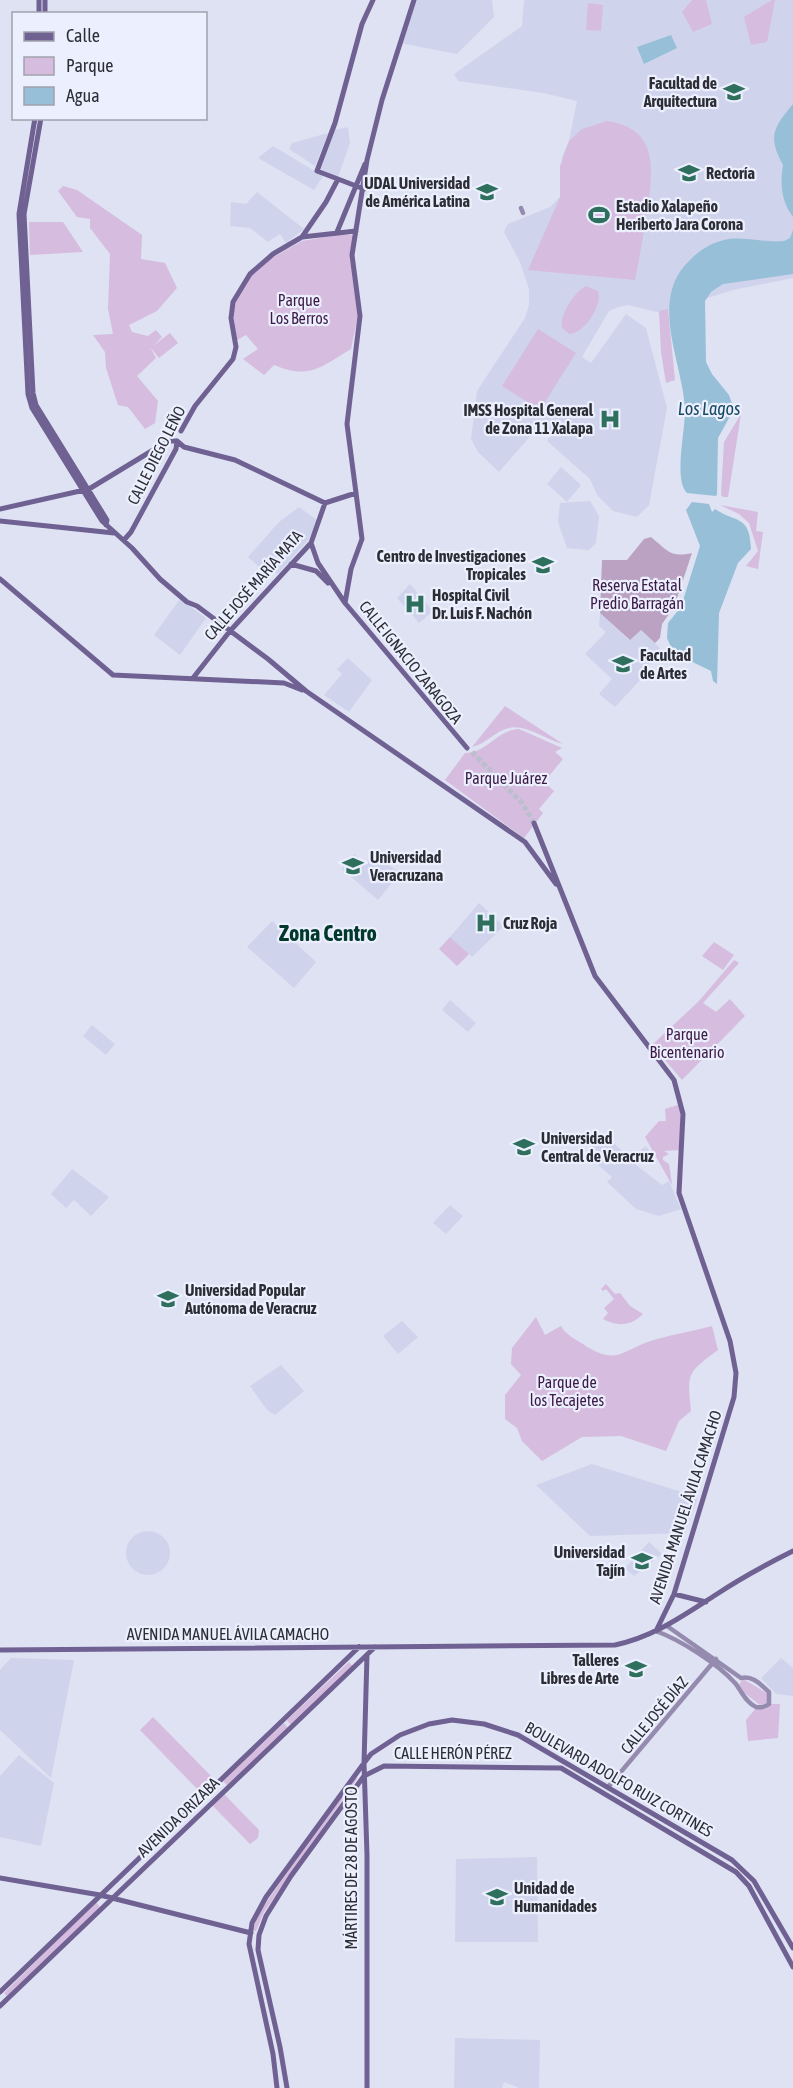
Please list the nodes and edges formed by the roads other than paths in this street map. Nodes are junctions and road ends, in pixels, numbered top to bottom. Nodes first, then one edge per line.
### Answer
1 (373, 0) edge
2 (414, 0) edge
3 (35, 120) edge
4 (41, 120) edge
5 (367, 160) junction
6 (338, 181) junction
7 (355, 187) junction
8 (364, 189) junction
9 (357, 231) junction
10 (337, 232) junction
11 (302, 237) junction
12 (181, 431) joint
13 (177, 441) junction
14 (87, 490) junction
15 (356, 493) junction
16 (325, 503) junction
17 (0, 509) edge
18 (0, 521) edge
19 (116, 533) junction
20 (124, 540) junction
21 (311, 543) junction
22 (291, 564) junction
23 (0, 579) edge
24 (335, 590) junction
25 (345, 603) junction
26 (230, 631) junction
27 (193, 678) junction
28 (306, 691) junction
29 (470, 750) tunnel mouth
30 (535, 825) tunnel mouth
31 (556, 884) junction
32 (793, 1551) edge
33 (674, 1594) junction
34 (690, 1597) junction
35 (706, 1602) junction
36 (690, 1613) junction
37 (667, 1626) junction
38 (656, 1631) junction
39 (359, 1647) junction
40 (367, 1647) junction
41 (375, 1647) junction
42 (0, 1650) edge
43 (367, 1656) junction
44 (348, 1658) junction
45 (716, 1659) junction
46 (712, 1665) junction
47 (355, 1668) junction
48 (741, 1677) junction
49 (736, 1684) junction
50 (364, 1763) junction
51 (544, 1766) joint
52 (364, 1776) junction
53 (609, 1786) junction
54 (147, 1850) junction
55 (154, 1858) junction
56 (0, 1878) edge
57 (100, 1896) junction
58 (113, 1899) junction
59 (777, 1920) junction
60 (770, 1924) junction
61 (250, 1933) junction
62 (259, 1935) junction
63 (793, 1948) edge
64 (793, 1967) edge
65 (0, 1992) edge
66 (0, 2006) edge
67 (277, 2088) edge
68 (286, 2088) edge
69 (367, 2088) edge

1 - 6 main road
2 - 5 main road
3 - 14 main road
4 - 14 main road
5 - 7 main road
5 - 8 main road
6 - 7 main road
6 - 11 main road
7 - 8 main road
7 - 10 main road
8 - 9 main road
9 - 10 main road
9 - 15 main road
10 - 11 main road
11 - 12 main road, CALLE DIEGO LEÑO
12 - 13 street, CALLE DIEGO LEÑO
13 - 14 main road
13 - 16 main road
13 - 20 main road, CALLE DIEGO LEÑO
14 - 17 main road
14 - 19 main road
15 - 16 main road
15 - 25 main road
16 - 21 main road, CALLE JOSÉ MARÍA MATA
18 - 19 main road
19 - 20 main road
20 - 26 main road
21 - 22 main road, CALLE JOSÉ MARÍA MATA
21 - 24 main road, CALLE IGNACIO ZARAGOZA
22 - 24 main road, CALLE IGNACIO ZARAGOZA
22 - 26 main road, CALLE JOSÉ MARÍA MATA
23 - 27 main road
24 - 25 main road, CALLE IGNACIO ZARAGOZA
25 - 29 main road, CALLE IGNACIO ZARAGOZA
26 - 27 main road, CALLE JOSÉ MARÍA MATA
26 - 28 main road
27 - 28 main road
28 - 31 main road, AVENIDA MANUEL ÁVILA CAMACHO
30 - 31 main road, AVENIDA MANUEL ÁVILA CAMACHO
31 - 33 main road, AVENIDA MANUEL ÁVILA CAMACHO
32 - 35 main road
33 - 34 main road
33 - 38 main road, AVENIDA MANUEL ÁVILA CAMACHO
34 - 35 main road
34 - 36 main road
35 - 36 main road
36 - 37 main road
37 - 38 main road
37 - 45 street
38 - 41 main road, AVENIDA MANUEL ÁVILA CAMACHO
38 - 46 street
39 - 40 main road, AVENIDA MANUEL ÁVILA CAMACHO
39 - 42 main road, AVENIDA MANUEL ÁVILA CAMACHO
39 - 44 main road, AVENIDA ORIZABA
40 - 41 main road, AVENIDA MANUEL ÁVILA CAMACHO
40 - 43 main road, MÁRTIRES DE 28 DE AGOSTO
41 - 43 main road, AVENIDA ORIZABA
43 - 47 main road, AVENIDA ORIZABA
43 - 50 main road, MÁRTIRES DE 28 DE AGOSTO
44 - 47 main road
44 - 54 main road, AVENIDA ORIZABA
45 - 46 street, CALLE JOSÉ DÍAZ
45 - 48 street
46 - 49 street
46 - 53 street, CALLE JOSÉ DÍAZ
47 - 55 main road, AVENIDA ORIZABA
48 - 49 street
48 - 49 street
50 - 52 main road, MÁRTIRES DE 28 DE AGOSTO
50 - 53 main road, BOULEVARD ADOLFO RUIZ CORTINES
50 - 61 main road, BOULEVARD ADOLFO RUIZ CORTINES
51 - 52 main road, CALLE HERÓN PÉREZ
51 - 60 main road, BOULEVARD ADOLFO RUIZ CORTINES
52 - 62 main road
52 - 69 main road, MÁRTIRES DE 28 DE AGOSTO
53 - 59 main road, BOULEVARD ADOLFO RUIZ CORTINES
54 - 55 street
54 - 57 main road, AVENIDA ORIZABA
55 - 58 main road, AVENIDA ORIZABA
56 - 57 main road
57 - 58 main road
57 - 65 main road, AVENIDA ORIZABA
58 - 61 main road
58 - 66 main road, AVENIDA ORIZABA
59 - 60 main road
59 - 63 main road, BOULEVARD ADOLFO RUIZ CORTINES
60 - 64 main road, BOULEVARD ADOLFO RUIZ CORTINES
61 - 62 main road
61 - 67 main road, BOULEVARD ADOLFO RUIZ CORTINES
62 - 68 main road

